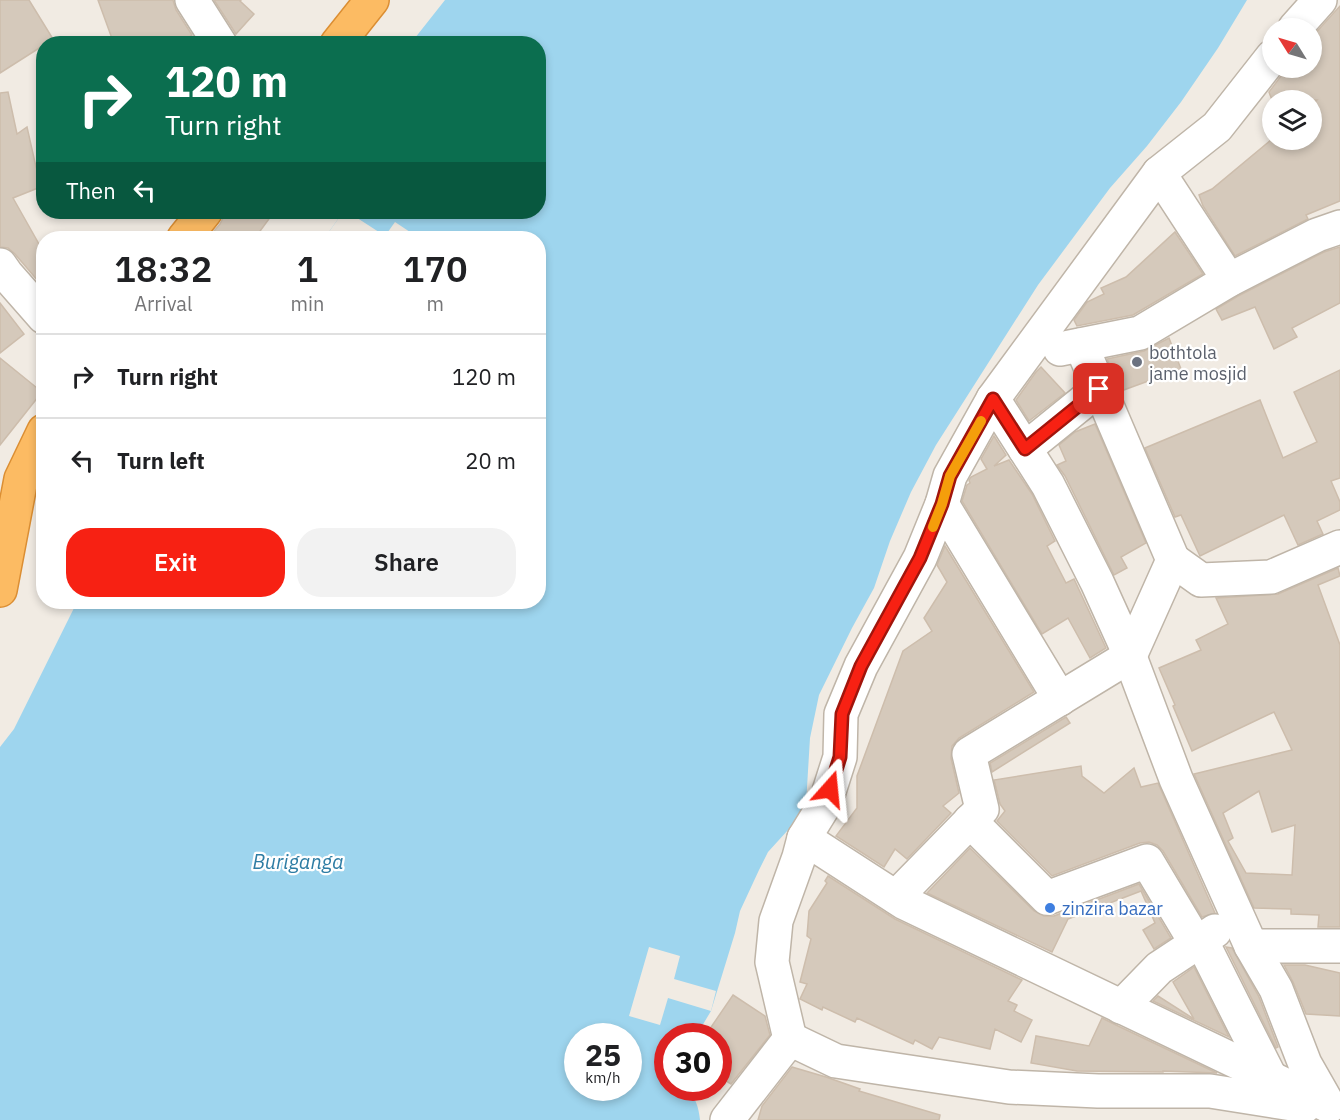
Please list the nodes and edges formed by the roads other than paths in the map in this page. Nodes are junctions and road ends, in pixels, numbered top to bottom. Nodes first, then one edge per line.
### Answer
1 (192, 0) edge
2 (372, 0) edge
3 (1320, 0) edge
4 (1304, 18) edge
5 (215, 36) edge
6 (343, 36) edge
7 (1262, 70) edge
8 (1159, 173) junction
9 (199, 219) edge
10 (1340, 227) edge
11 (190, 231) edge
12 (0, 264) edge
13 (1228, 280) junction
14 (36, 308) edge
15 (1081, 345) junction
16 (1026, 356) junction
17 (1099, 389) junction
18 (993, 399) junction
19 (36, 448) edge
20 (1025, 449) junction
21 (942, 504) junction
22 (1340, 547) edge
23 (1173, 560) junction
24 (0, 589) edge
25 (1130, 656) junction
26 (1060, 699) junction
27 (970, 821) junction
28 (804, 838) junction
29 (896, 897) junction
30 (1237, 915) junction
31 (1198, 942) junction
32 (1251, 946) junction
33 (1340, 946) edge
34 (1121, 1006) junction
35 (790, 1039) junction
36 (1264, 1099) edge
37 (1334, 1108) edge
38 (727, 1120) edge

1 - 5 street
2 - 6 highway
3 - 4 street
7 - 8 street
8 - 13 street
8 - 16 street
9 - 11 highway
10 - 13 street
12 - 14 street
13 - 15 street
15 - 16 street
15 - 17 street
16 - 18 street
17 - 20 street
17 - 23 street
18 - 20 street
18 - 21 street
19 - 24 highway
20 - 25 street
21 - 26 street
21 - 28 street
22 - 23 street
23 - 25 street
25 - 26 street
25 - 30 street
26 - 27 street
27 - 29 street
27 - 31 street
28 - 29 street
28 - 35 street
29 - 34 street
30 - 31 street
30 - 32 street
31 - 34 street
31 - 36 street
32 - 33 street
32 - 37 street
34 - 36 street
35 - 36 street
35 - 38 street
36 - 37 street

